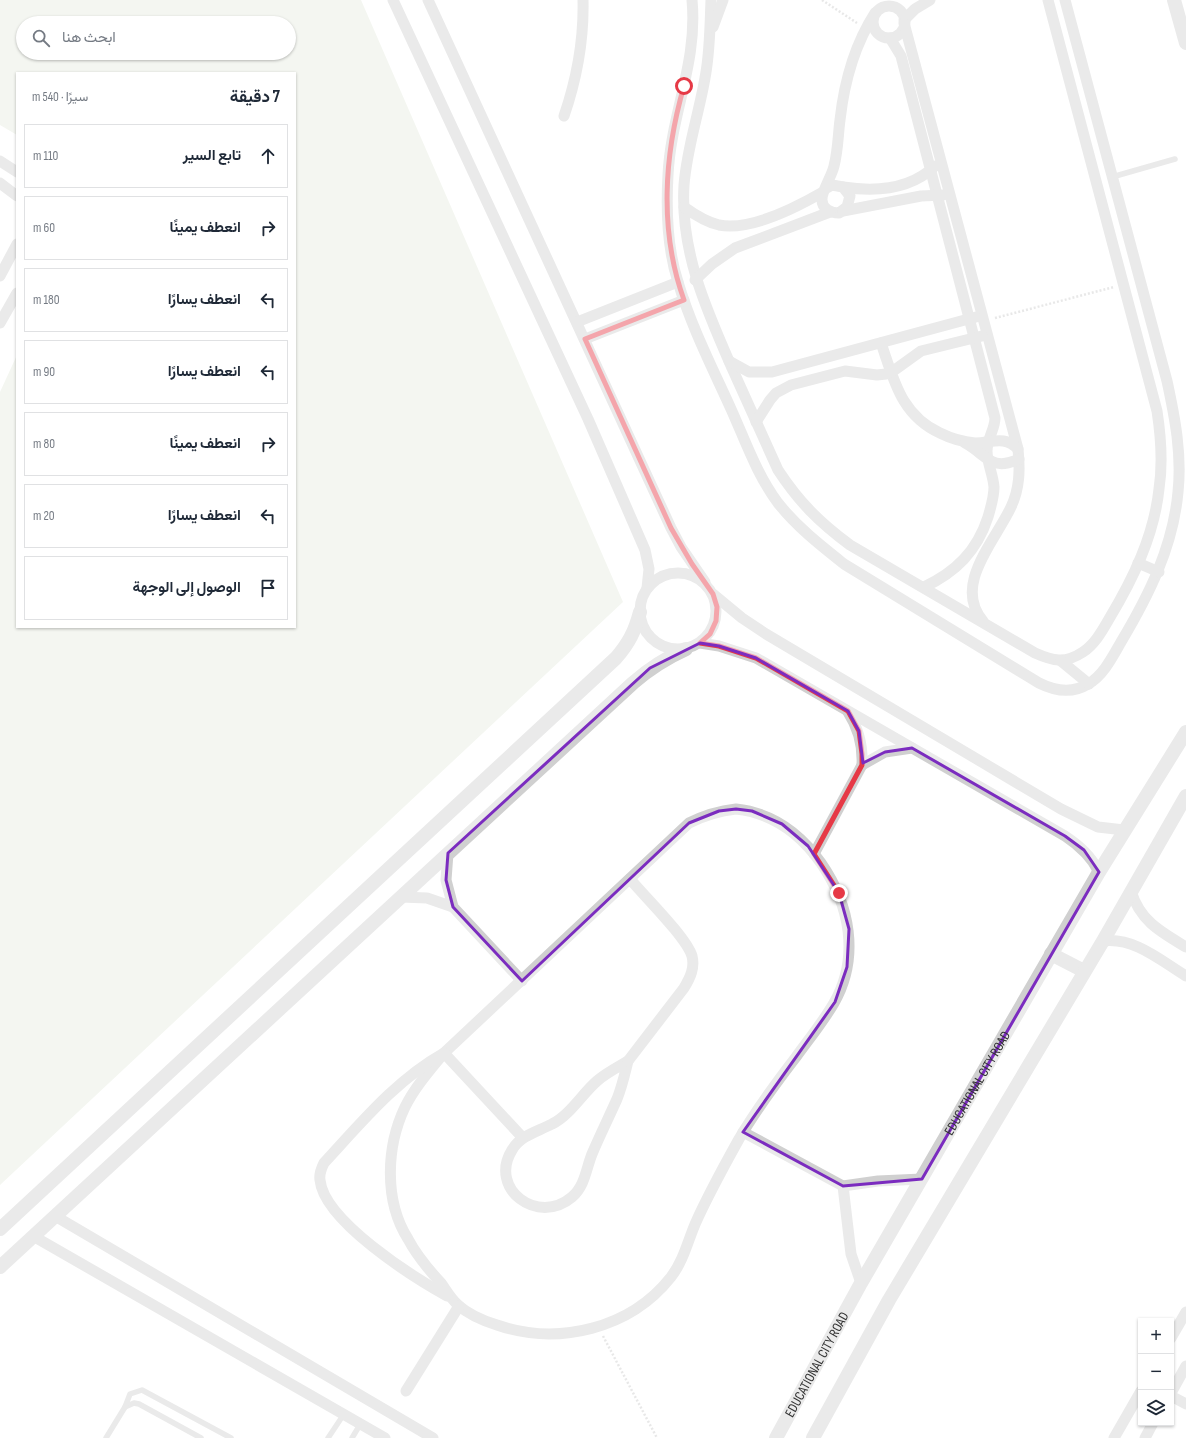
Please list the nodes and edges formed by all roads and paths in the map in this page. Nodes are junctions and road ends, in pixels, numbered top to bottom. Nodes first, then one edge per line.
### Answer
1 (392, 0) edge
2 (428, 0) edge
3 (583, 0) edge
4 (692, 0) edge
5 (711, 0) edge
6 (723, 0) edge
7 (822, 0) edge
8 (896, 0) edge
9 (930, 0) edge
10 (1048, 0) edge
11 (1065, 0) edge
12 (1174, 0) edge
13 (880, 10) junction
14 (904, 21) junction
15 (866, 29) junction
16 (710, 37) junction
17 (890, 38) junction
18 (1186, 43) edge
19 (564, 116) dead end
20 (1175, 159) dead end
21 (941, 160) junction
22 (0, 161) edge
23 (930, 170) junction
24 (16, 171) edge
25 (1112, 177) junction
26 (0, 183) edge
27 (843, 187) junction
28 (824, 190) junction
29 (16, 195) edge
30 (937, 195) junction
31 (951, 196) junction
32 (684, 207) junction
33 (843, 210) junction
34 (830, 212) junction
35 (1124, 221) junction
36 (1107, 225) junction
37 (16, 246) edge
38 (0, 276) edge
39 (696, 280) junction
40 (678, 282) junction
41 (1124, 285) junction
42 (16, 295) edge
43 (684, 300) junction
44 (983, 318) junction
45 (971, 319) junction
46 (577, 322) junction
47 (0, 323) edge
48 (712, 324) junction
49 (696, 330) junction
50 (988, 334) junction
51 (975, 338) junction
52 (585, 339) junction
53 (881, 343) junction
54 (729, 360) junction
55 (891, 372) junction
56 (756, 422) junction
57 (961, 441) junction
58 (988, 442) junction
59 (1019, 454) junction
60 (988, 461) junction
61 (826, 527) junction
62 (816, 542) junction
63 (1138, 563) junction
64 (1159, 572) junction
65 (705, 582) junction
66 (924, 587) junction
67 (647, 588) junction
68 (713, 594) junction
69 (640, 612) junction
70 (985, 623) junction
71 (700, 643) junction
72 (686, 649) junction
73 (1061, 660) junction
74 (1089, 684) junction
75 (848, 711) junction
76 (1186, 732) edge
77 (912, 748) junction
78 (862, 765) junction
79 (1186, 796) edge
80 (1124, 830) junction
81 (448, 853) junction
82 (814, 854) junction
83 (1099, 872) junction
84 (630, 879) junction
85 (1131, 891) junction
86 (401, 897) junction
87 (453, 907) junction
88 (1103, 941) junction
89 (1186, 947) edge
90 (1051, 954) junction
91 (1084, 972) junction
92 (1186, 976) edge
93 (522, 980) junction
94 (444, 1053) junction
95 (628, 1061) junction
96 (743, 1132) junction
97 (523, 1138) junction
98 (922, 1179) junction
99 (843, 1186) junction
100 (55, 1216) junction
101 (0, 1229) edge
102 (33, 1236) junction
103 (0, 1267) edge
104 (861, 1283) junction
105 (456, 1303) junction
106 (1186, 1312) edge
107 (598, 1327) junction
108 (1174, 1333) edge
109 (1186, 1366) edge
110 (1172, 1390) edge
111 (406, 1391) dead end
112 (1138, 1397) edge
113 (1174, 1398) edge
114 (1186, 1404) edge
115 (125, 1407) junction
116 (344, 1413) junction
117 (362, 1423) junction
118 (1151, 1426) edge
119 (1116, 1437) edge
120 (106, 1438) edge
121 (201, 1438) edge
122 (231, 1438) edge
123 (328, 1438) edge
124 (352, 1438) edge
125 (385, 1438) edge
126 (433, 1438) edge
127 (657, 1438) edge
128 (776, 1438) edge
129 (813, 1438) edge
130 (1145, 1438) edge

1 - 67 street
2 - 46 street
3 - 19 street
4 - 40 street
5 - 16 street
6 - 16 street
7 - 15 path
8 - 13 street
9 - 14 street
10 - 36 street
11 - 25 street
12 - 18 street
13 - 14 street
13 - 15 street
13 - 17 street
14 - 17 street
14 - 21 street
15 - 28 street
16 - 32 street
17 - 23 street
20 - 25 lane
21 - 23 street
21 - 31 street
22 - 24 street
23 - 27 street
23 - 30 street
25 - 35 street
26 - 29 street
27 - 28 street
27 - 33 street
28 - 32 street
28 - 34 street
30 - 31 street
30 - 33 street
30 - 45 street
31 - 44 street
32 - 39 street
33 - 34 street
34 - 39 street
35 - 36 street
35 - 64 street
36 - 41 street
37 - 38 street
39 - 48 street
40 - 43 street
40 - 46 street
41 - 44 path
41 - 63 street
42 - 47 street
43 - 49 street
43 - 52 street
44 - 45 street
44 - 50 street
45 - 51 street
45 - 53 street
46 - 52 street
48 - 49 street
48 - 54 street
49 - 62 street
50 - 51 street
50 - 59 street
51 - 55 street
51 - 58 street
52 - 65 street
53 - 54 street
53 - 55 street
54 - 56 street
55 - 56 street
55 - 57 street
56 - 61 street
57 - 58 street
57 - 60 street
58 - 59 street
58 - 60 street
59 - 60 street
59 - 70 street
60 - 66 street
61 - 62 street
61 - 66 street
62 - 74 street
63 - 64 street
63 - 73 street
64 - 74 street
65 - 67 street
65 - 68 street
66 - 70 street
67 - 69 street
68 - 71 street
68 - 80 street
69 - 72 street
69 - 101 street
70 - 73 street
71 - 72 street
71 - 75 street
72 - 81 street
73 - 74 street
75 - 77 street
75 - 78 street
76 - 80 street, EDUCATIONAL CITY ROAD
77 - 78 street
77 - 83 street
78 - 82 street
79 - 85 street
80 - 83 street, EDUCATIONAL CITY ROAD
81 - 86 street
81 - 87 street
82 - 84 street
82 - 96 street
83 - 90 street, EDUCATIONAL CITY ROAD
84 - 93 street
84 - 95 street
85 - 88 street
85 - 89 street
86 - 87 street
86 - 100 street
87 - 93 street
88 - 91 street
88 - 92 street
90 - 91 street
90 - 98 street, EDUCATIONAL CITY ROAD
91 - 129 street
93 - 94 street
94 - 97 street
94 - 105 street
94 - 105 street
95 - 97 street
95 - 97 street
96 - 99 street
96 - 107 street
98 - 99 street
98 - 104 street, EDUCATIONAL CITY ROAD
99 - 104 street
100 - 102 street
100 - 126 street
102 - 103 street
102 - 116 street
104 - 128 street, EDUCATIONAL CITY ROAD
105 - 107 street
105 - 111 street
106 - 108 street
107 - 127 path
109 - 110 street
112 - 119 street
113 - 114 street
115 - 120 lane
115 - 121 lane
115 - 122 lane
116 - 117 street
116 - 123 lane
117 - 124 lane
117 - 125 street
118 - 130 street

